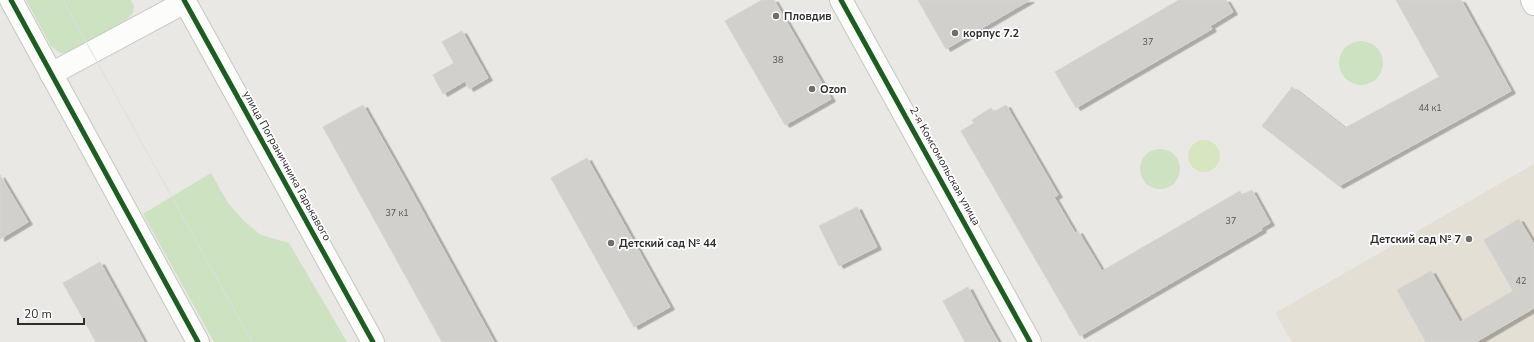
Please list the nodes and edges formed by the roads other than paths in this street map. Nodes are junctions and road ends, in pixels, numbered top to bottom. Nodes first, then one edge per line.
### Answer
1 (11, 0) edge
2 (841, 0) edge
3 (1532, 0) edge
4 (184, 1) edge
5 (1534, 4) edge
6 (51, 74) junction
7 (198, 342) edge
8 (373, 342) edge
9 (1030, 342) edge

1 - 6 street
2 - 9 street, 2-я Комсомольская улица
3 - 5 street
4 - 6 street
4 - 8 street, улица Пограничника Гарькавого
6 - 7 street

